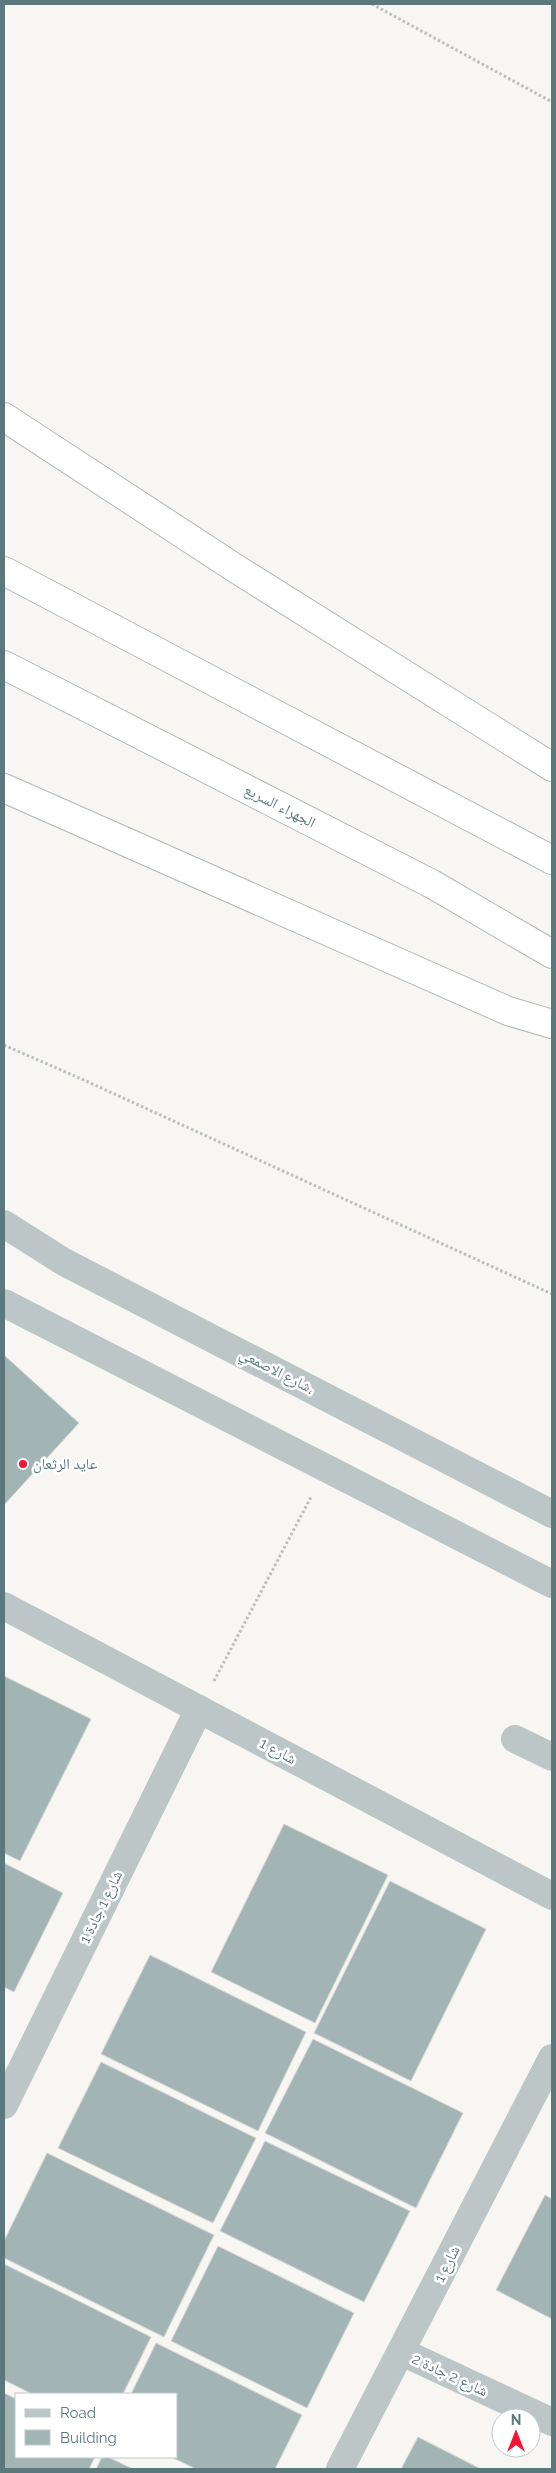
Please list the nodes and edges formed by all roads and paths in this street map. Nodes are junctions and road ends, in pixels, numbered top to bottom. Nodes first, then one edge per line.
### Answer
1 (372, 4) edge
2 (552, 102) edge
3 (4, 417) edge
4 (4, 571) edge
5 (4, 665) edge
6 (552, 767) edge
7 (4, 788) edge
8 (552, 860) edge
9 (552, 954) edge
10 (552, 1024) edge
11 (4, 1046) edge
12 (4, 1224) edge
13 (552, 1294) edge
14 (4, 1303) edge
15 (327, 1467) junction
16 (552, 1514) edge
17 (552, 1584) edge
18 (4, 1606) edge
19 (199, 1709) junction
20 (515, 1739) dead end
21 (552, 1757) edge
22 (552, 1896) edge
23 (552, 2058) edge
24 (4, 2104) edge
25 (402, 2352) junction
26 (552, 2422) edge
27 (340, 2469) edge

1 - 2 path
3 - 6 highway
4 - 8 highway
5 - 9 highway, الجهراء السريع
7 - 10 highway
11 - 13 path
12 - 16 street, شارع الاصمعي،
14 - 15 street
15 - 17 street
15 - 19 path
18 - 19 street, شارع 1
19 - 22 street, شارع 1
19 - 24 street, شارع 1 جادة 1
20 - 21 street
23 - 25 street, شارع 1
25 - 26 street, شارع 2 جادة 2
25 - 27 street, شارع 1

